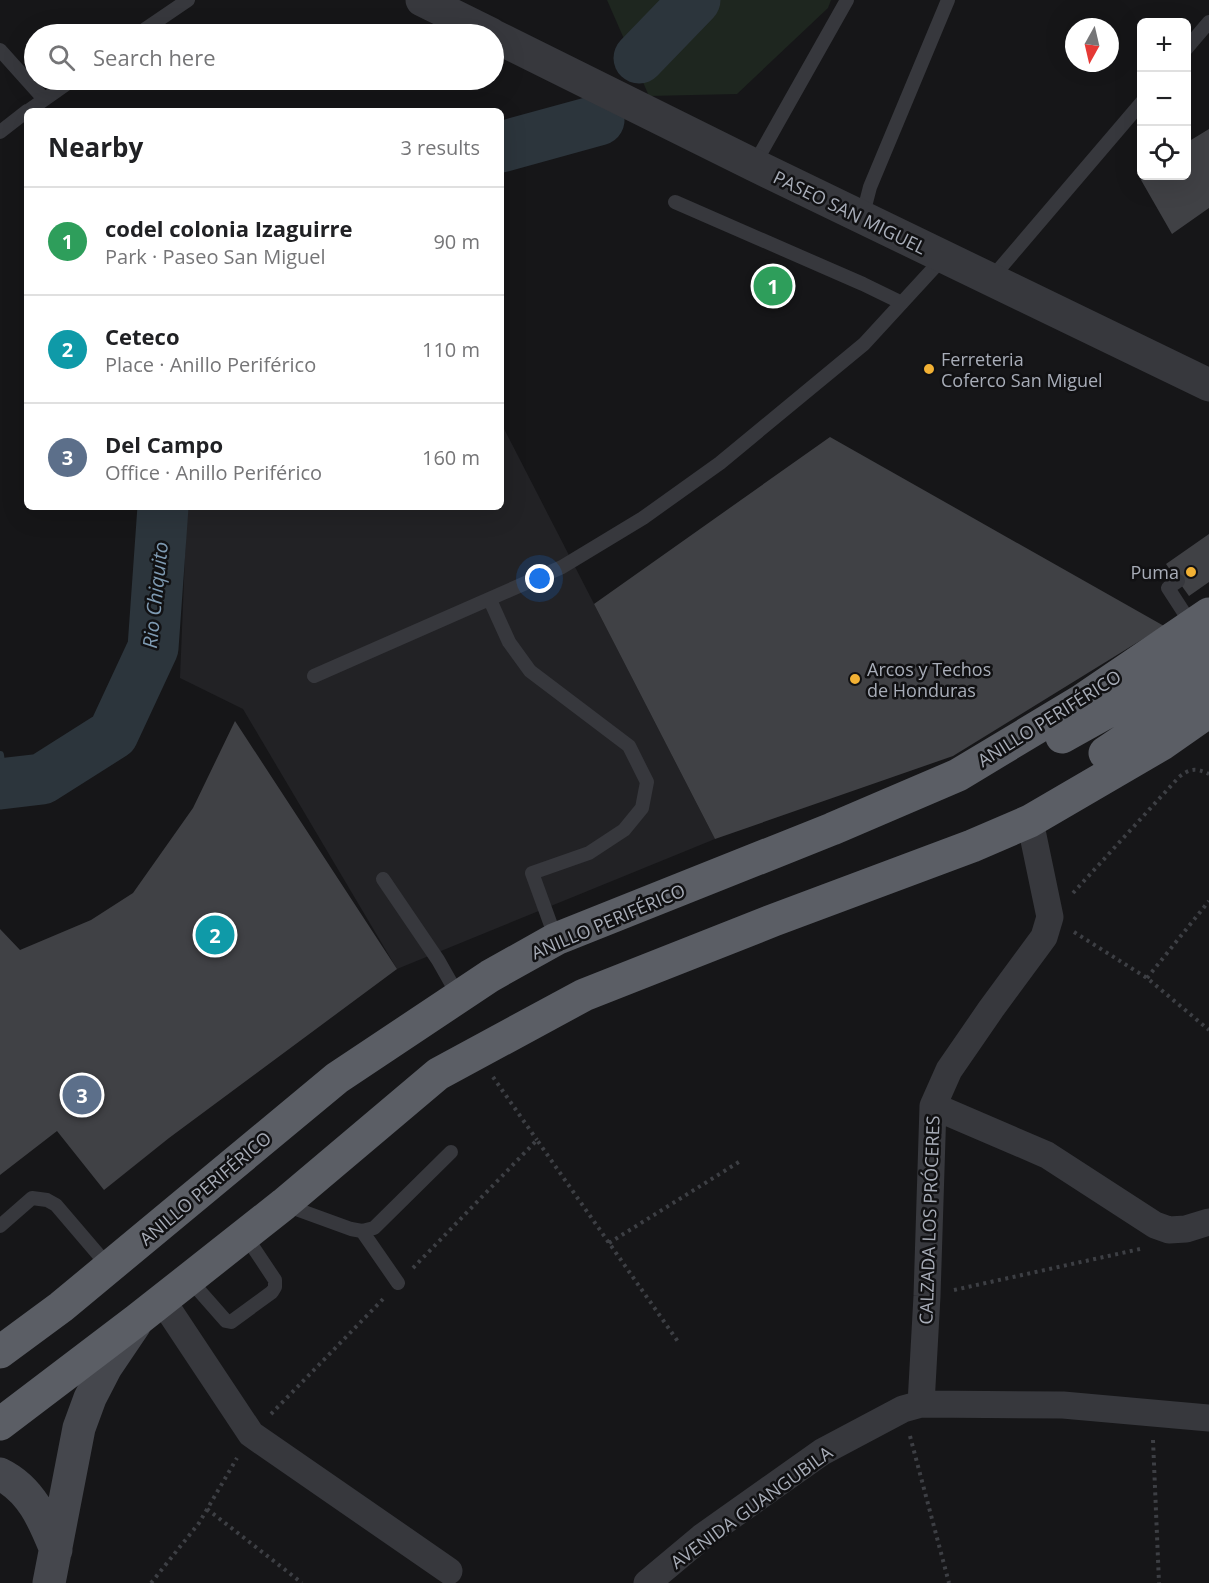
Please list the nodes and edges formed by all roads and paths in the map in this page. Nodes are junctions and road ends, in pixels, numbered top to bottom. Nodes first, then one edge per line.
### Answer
1 (188, 0) edge
2 (847, 0) edge
3 (948, 0) edge
4 (434, 3) edge
5 (1209, 22) edge
6 (153, 24) edge
7 (472, 24) edge
8 (504, 41) edge
9 (1191, 43) edge
10 (0, 50) edge
11 (24, 77) edge
12 (36, 90) edge
13 (57, 90) edge
14 (44, 99) junction
15 (31, 108) edge
16 (1137, 108) edge
17 (24, 113) edge
18 (0, 132) edge
19 (754, 165) junction
20 (675, 202) dead end
21 (862, 218) junction
22 (944, 258) junction
23 (990, 280) junction
24 (902, 303) junction
25 (1209, 385) edge
26 (1178, 581) dead end
27 (490, 600) junction
28 (1203, 629) edge
29 (314, 676) dead end
30 (1209, 683) edge
31 (1209, 711) edge
32 (1209, 774) edge
33 (1030, 821) junction
34 (383, 879) dead end
35 (1209, 901) edge
36 (1050, 917) junction
37 (556, 939) junction
38 (490, 976) junction
39 (1147, 978) junction
40 (584, 995) junction
41 (459, 997) junction
42 (1209, 1030) edge
43 (476, 1053) junction
44 (933, 1106) junction
45 (537, 1140) junction
46 (451, 1152) dead end
47 (742, 1160) dead end
48 (284, 1204) junction
49 (1209, 1222) edge
50 (0, 1226) edge
51 (1169, 1230) junction
52 (362, 1231) junction
53 (245, 1235) junction
54 (609, 1243) junction
55 (109, 1267) junction
56 (189, 1279) junction
57 (398, 1283) junction
58 (927, 1296) junction
59 (150, 1310) junction
60 (679, 1343) dead end
61 (2, 1346) edge
62 (912, 1407) junction
63 (1152, 1412) junction
64 (1209, 1418) edge
65 (0, 1424) edge
66 (251, 1434) junction
67 (0, 1474) edge
68 (207, 1509) junction
69 (56, 1550) junction
70 (449, 1571) dead end
71 (49, 1583) edge
72 (151, 1583) edge
73 (302, 1583) edge
74 (647, 1583) edge
75 (949, 1583) edge
76 (1159, 1583) edge

1 - 6 lane
2 - 19 lane
3 - 21 lane
4 - 7 street, PASEO SAN MIGUEL
5 - 9 lane
8 - 19 street, PASEO SAN MIGUEL
10 - 11 lane
12 - 14 lane
13 - 14 lane
14 - 15 lane
16 - 23 lane
17 - 18 lane
19 - 21 street, PASEO SAN MIGUEL
20 - 24 lane
21 - 22 street, PASEO SAN MIGUEL
22 - 23 street, PASEO SAN MIGUEL
22 - 24 lane
23 - 25 street, PASEO SAN MIGUEL
24 - 27 lane
26 - 28 lane
27 - 29 lane
27 - 37 lane
28 - 37 highway, ANILLO PERIFÉRICO
28 - 38 highway
30 - 40 highway
31 - 33 highway
32 - 36 path
33 - 36 street
33 - 40 highway
34 - 41 lane
35 - 39 path
36 - 39 path
36 - 44 street, CALZADA LOS PRÓCERES
37 - 38 highway, ANILLO PERIFÉRICO
38 - 41 highway, ANILLO PERIFÉRICO
39 - 42 path
40 - 43 highway
41 - 55 highway, ANILLO PERIFÉRICO
43 - 45 path
43 - 48 highway
44 - 51 street
44 - 58 street, CALZADA LOS PRÓCERES
45 - 54 path
45 - 57 path
46 - 52 lane
47 - 54 path
48 - 52 lane
48 - 53 highway
49 - 51 street
50 - 55 lane
51 - 58 path
52 - 57 lane
53 - 56 highway
53 - 56 lane
54 - 60 path
55 - 61 highway, ANILLO PERIFÉRICO
56 - 59 highway
57 - 66 path
58 - 62 street, CALZADA LOS PRÓCERES
59 - 65 highway
59 - 66 street
59 - 69 main road
62 - 63 street, AVENIDA GUANGUBILA
62 - 74 street, AVENIDA GUANGUBILA
62 - 75 path
63 - 64 street, AVENIDA GUANGUBILA
63 - 76 path
66 - 68 path
66 - 70 street
67 - 69 main road
68 - 72 path
68 - 73 path
69 - 71 main road

